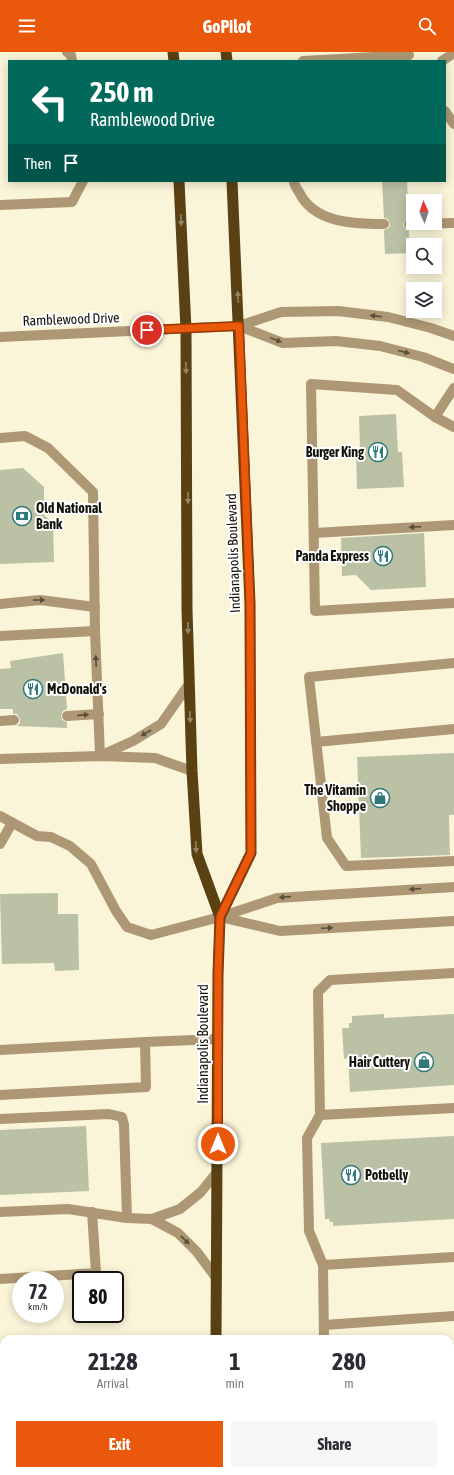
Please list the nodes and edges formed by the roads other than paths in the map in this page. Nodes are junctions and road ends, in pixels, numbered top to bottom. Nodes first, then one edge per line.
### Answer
1 (454, 53) edge
2 (409, 56) edge
3 (376, 59) edge
4 (339, 60) edge
5 (444, 60) edge
6 (446, 112) edge
7 (454, 124) edge
8 (83, 182) edge
9 (179, 182) edge
10 (232, 182) edge
11 (294, 182) edge
12 (0, 205) edge
13 (442, 223) edge
14 (454, 223) edge
15 (384, 224) dead end
16 (239, 326) junction
17 (186, 329) junction
18 (0, 336) edge
19 (454, 336) edge
20 (454, 369) edge
21 (454, 388) edge
22 (435, 417) junction
23 (454, 427) edge
24 (0, 438) edge
25 (454, 525) edge
26 (314, 533) junction
27 (454, 603) edge
28 (0, 604) edge
29 (95, 607) junction
30 (95, 631) junction
31 (0, 636) edge
32 (454, 664) edge
33 (189, 684) junction
34 (99, 714) junction
35 (67, 716) dead end
36 (14, 720) dead end
37 (0, 721) edge
38 (454, 729) edge
39 (316, 742) junction
40 (100, 756) junction
41 (0, 760) edge
42 (192, 771) junction
43 (0, 816) edge
44 (12, 823) junction
45 (0, 844) edge
46 (454, 861) edge
47 (454, 887) edge
48 (220, 917) junction
49 (454, 921) edge
50 (454, 973) edge
51 (218, 1039) junction
52 (145, 1042) junction
53 (0, 1050) edge
54 (0, 1095) edge
55 (454, 1108) edge
56 (320, 1115) junction
57 (0, 1119) edge
58 (217, 1172) junction
59 (0, 1212) edge
60 (92, 1212) junction
61 (127, 1218) junction
62 (152, 1220) junction
63 (454, 1257) edge
64 (323, 1265) junction
65 (0, 1278) edge
66 (217, 1279) junction
67 (454, 1316) edge
68 (324, 1325) junction
69 (216, 1335) edge
70 (324, 1335) edge

1 - 5 street
2 - 3 street
3 - 4 street
6 - 7 street
8 - 12 street
9 -> 17 highway, Indianapolis Boulevard
16 -> 10 highway, Indianapolis Boulevard
11 - 15 street
13 - 14 street
16 - 17 street, Ramblewood Drive
19 -> 16 street
16 -> 20 street
16 - 48 highway, Indianapolis Boulevard
17 - 18 street, Ramblewood Drive
17 -> 33 highway, Indianapolis Boulevard
21 - 22 street
22 - 23 street
22 - 26 street
24 - 29 street
25 -> 26 street
26 - 27 street
28 -> 29 street
29 - 30 street
30 - 31 street
34 -> 30 street
32 - 39 street
33 -> 40 street
33 -> 42 highway, Indianapolis Boulevard
35 -> 34 street
34 - 40 street
36 - 37 street
38 - 39 street
39 - 46 street
40 - 41 street
40 - 42 street
42 -> 48 highway, Indianapolis Boulevard
43 - 44 street
44 - 45 street
44 - 48 street
47 -> 48 street
48 -> 49 street
48 - 51 highway, Indianapolis Boulevard
50 - 56 street
51 - 52 street
51 - 58 highway, Indianapolis Boulevard
52 - 53 street
52 - 54 street
55 - 56 street
56 - 64 street
57 - 61 street
58 - 62 street
58 - 66 highway, Indianapolis Boulevard
59 - 60 street
60 - 61 street
60 - 65 street
61 - 62 street
62 -> 66 street
63 - 64 street
64 - 68 street
66 - 69 highway, Indianapolis Boulevard
67 - 68 street
68 - 70 street

